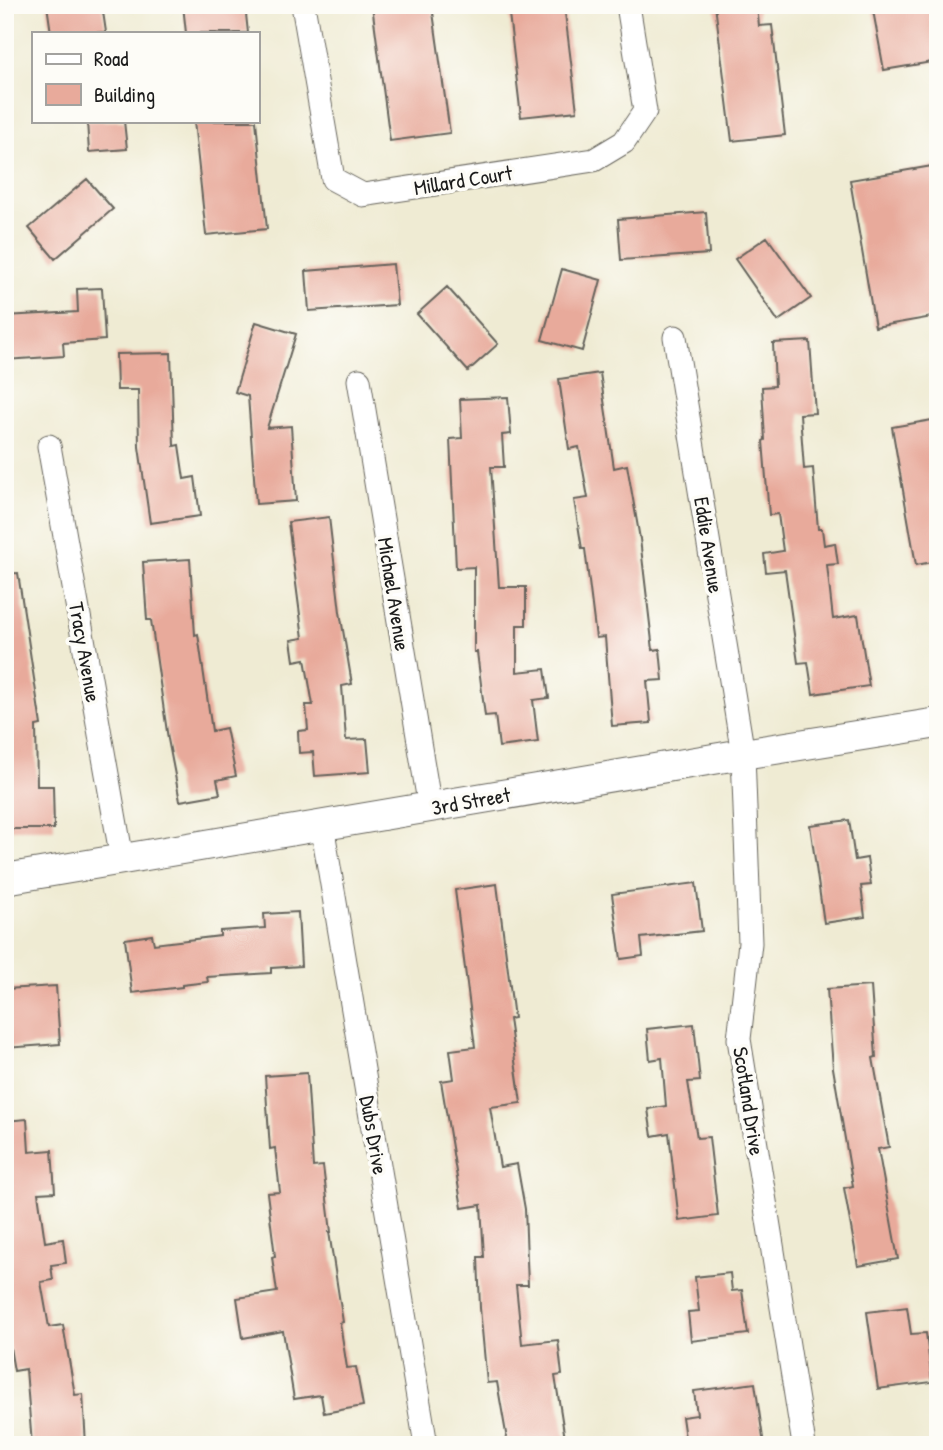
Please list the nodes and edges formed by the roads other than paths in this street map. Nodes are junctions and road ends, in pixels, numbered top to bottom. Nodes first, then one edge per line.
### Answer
1 (303, 5) edge
2 (628, 5) edge
3 (675, 337) dead end
4 (359, 380) dead end
5 (49, 446) dead end
6 (938, 723) edge
7 (743, 754) junction
8 (430, 808) junction
9 (321, 825) junction
10 (122, 859) junction
11 (5, 879) edge
12 (426, 1445) edge
13 (804, 1445) edge

1 - 2 street, Millard Court
3 - 7 street, Eddie Avenue
4 - 8 street, Michael Avenue
5 - 10 street, Tracy Avenue
6 - 7 street, 3rd Street
7 - 8 street, 3rd Street
7 - 13 street, Scotland Drive
8 - 9 street, 3rd Street
9 - 10 street, 3rd Street
9 - 12 street, Dubs Drive
10 - 11 street, 3rd Street

